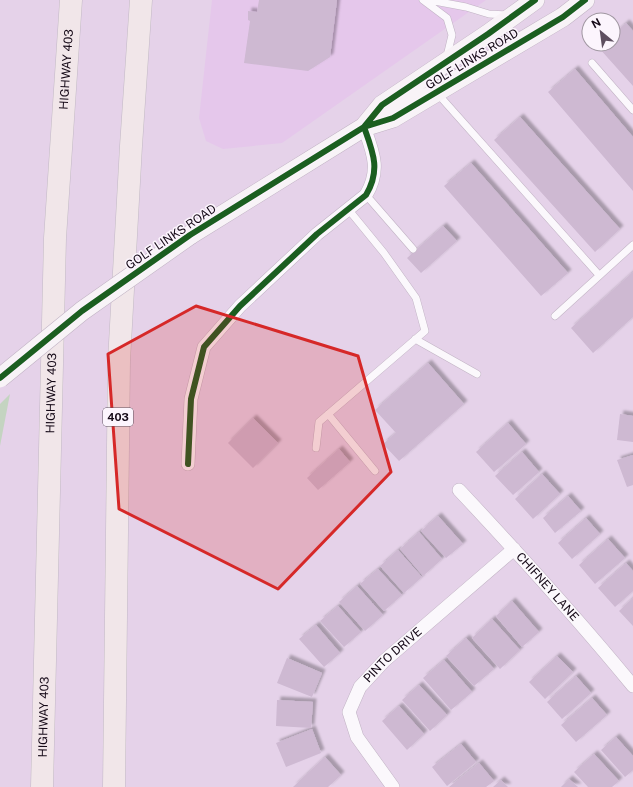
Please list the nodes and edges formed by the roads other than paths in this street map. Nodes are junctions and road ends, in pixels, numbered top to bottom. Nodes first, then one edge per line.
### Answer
1 (71, 0) edge
2 (141, 0) edge
3 (423, 0) edge
4 (429, 0) edge
5 (535, 0) edge
6 (585, 0) edge
7 (513, 16) junction
8 (592, 63) dead end
9 (445, 64) junction
10 (437, 93) junction
11 (633, 110) edge
12 (364, 127) junction
13 (366, 195) junction
14 (348, 208) junction
15 (633, 246) edge
16 (413, 249) dead end
17 (599, 275) junction
18 (555, 316) dead end
19 (415, 339) junction
20 (477, 374) dead end
21 (0, 378) edge
22 (328, 414) junction
23 (316, 448) dead end
24 (188, 464) dead end
25 (375, 471) dead end
26 (459, 490) dead end
27 (514, 549) junction
28 (633, 686) edge
29 (42, 787) edge
30 (114, 787) edge
31 (393, 787) edge

1 - 29 highway, HIGHWAY 403
2 - 30 highway, 403
3 - 9 lane
4 - 7 lane
5 - 7 main road, GOLF LINKS ROAD
6 - 10 main road, GOLF LINKS ROAD
7 - 9 main road, GOLF LINKS ROAD
8 - 11 lane
9 - 12 main road, GOLF LINKS ROAD
10 - 12 main road, GOLF LINKS ROAD
10 - 17 lane
12 - 13 street
12 - 21 main road, GOLF LINKS ROAD, bridge
13 - 14 street
13 - 16 lane
14 - 19 lane
14 - 24 street
15 - 17 lane
17 - 18 lane
19 - 20 lane
19 - 22 lane
22 - 23 lane
22 - 25 lane
26 - 27 street, CHIFNEY LANE
27 - 28 street, CHIFNEY LANE
27 - 31 street, PINTO DRIVE

